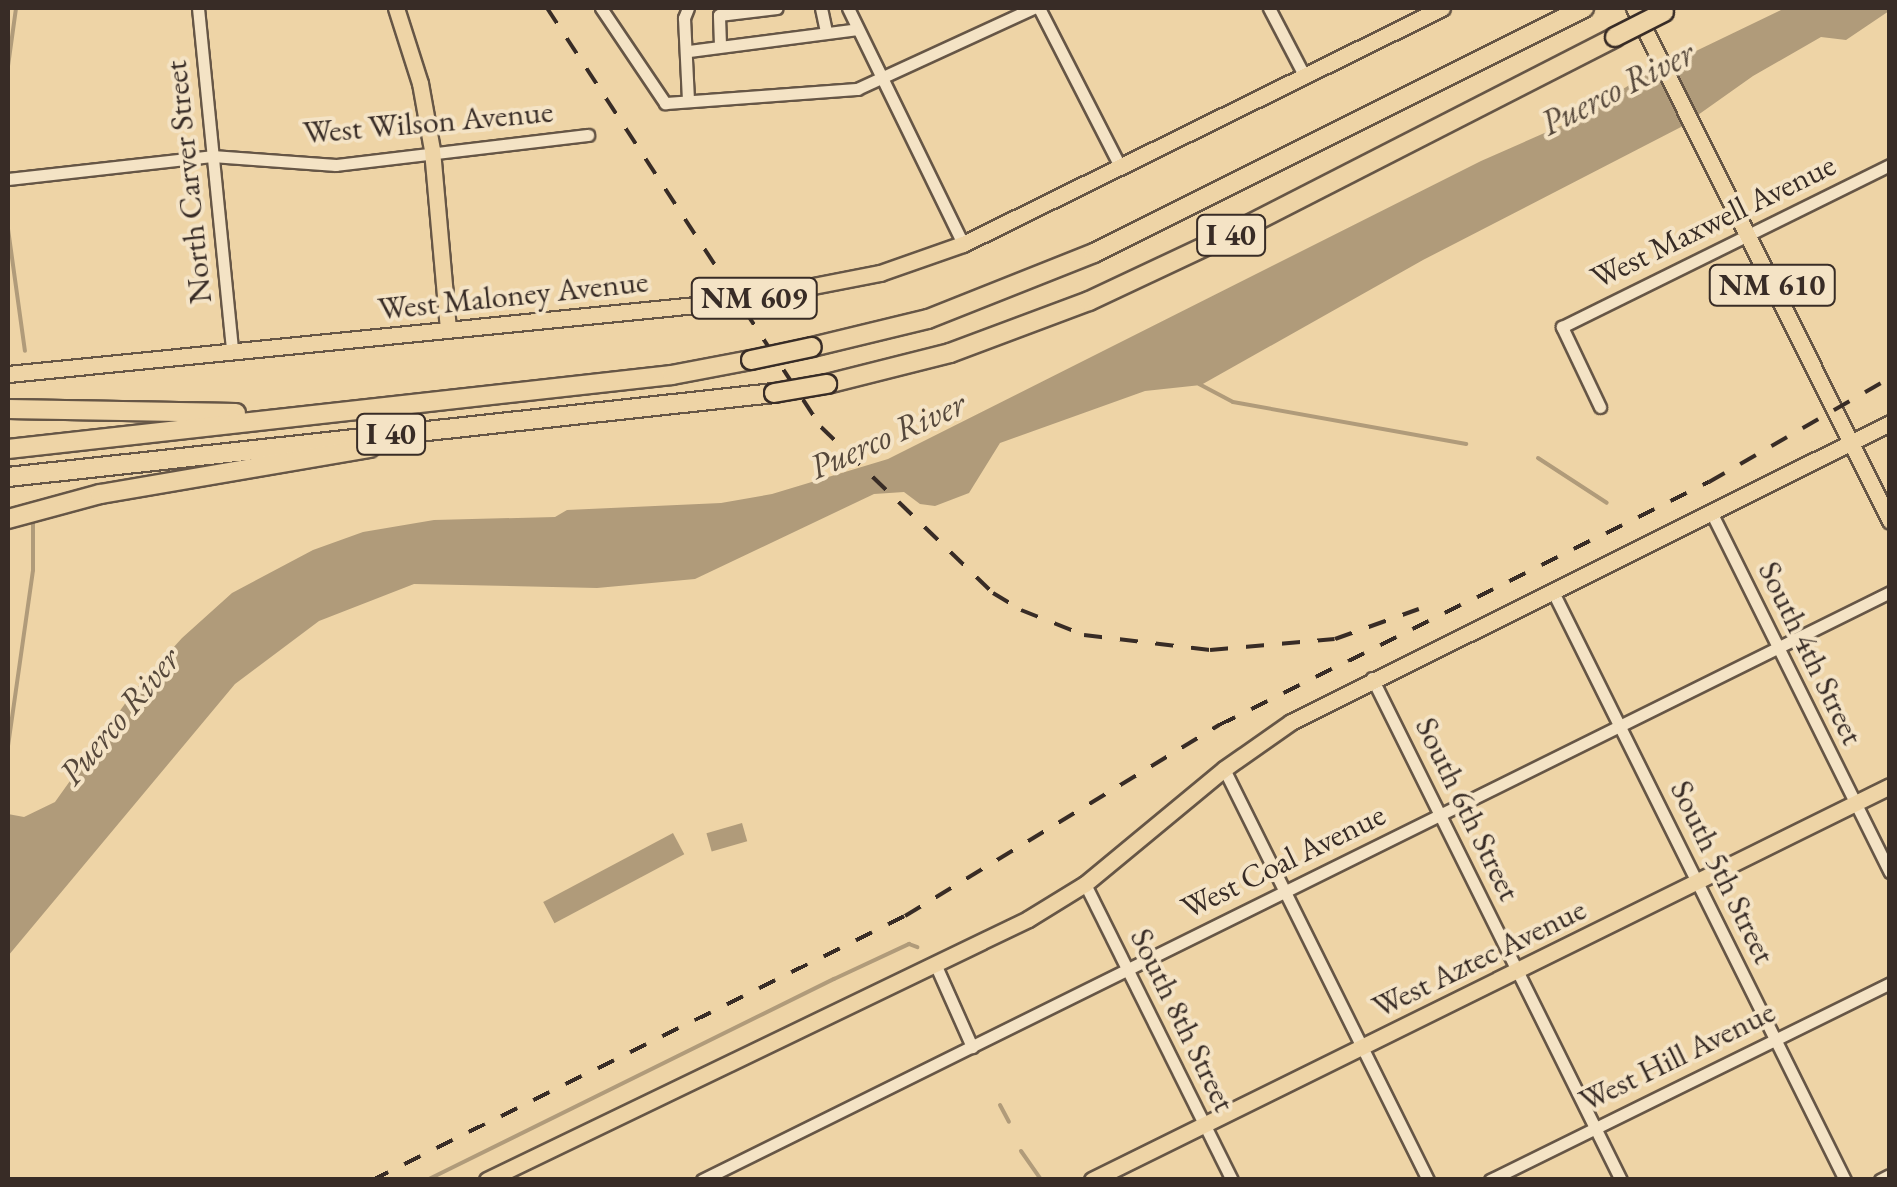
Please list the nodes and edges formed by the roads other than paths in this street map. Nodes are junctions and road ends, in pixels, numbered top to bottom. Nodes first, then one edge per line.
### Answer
1 (198, 8) edge
2 (396, 8) edge
3 (601, 8) edge
4 (688, 8) edge
5 (776, 8) edge
6 (821, 8) edge
7 (848, 8) edge
8 (1036, 8) edge
9 (1269, 8) edge
10 (1442, 8) edge
11 (1584, 8) edge
12 (1634, 8) edge
13 (1670, 10) edge
14 (858, 29) junction
15 (826, 32) junction
16 (720, 45) junction
17 (689, 51) junction
18 (1304, 75) junction
19 (882, 78) junction
20 (688, 102) junction
21 (588, 135) dead end
22 (432, 150) junction
23 (212, 156) junction
24 (1120, 164) junction
25 (1890, 165) edge
26 (10, 178) edge
27 (1748, 235) junction
28 (963, 244) junction
29 (448, 329) junction
30 (232, 350) junction
31 (8, 374) edge
32 (1600, 407) dead end
33 (8, 409) edge
34 (352, 411) junction
35 (525, 420) junction
36 (1890, 423) edge
37 (1850, 442) junction
38 (8, 448) edge
39 (8, 477) edge
40 (1711, 512) junction
41 (8, 519) edge
42 (1890, 522) edge
43 (1552, 590) junction
44 (1890, 592) edge
45 (1778, 647) junction
46 (1372, 678) junction
47 (1618, 725) junction
48 (1224, 768) junction
49 (1890, 786) edge
50 (1856, 803) junction
51 (1440, 814) junction
52 (1890, 872) edge
53 (1697, 882) junction
54 (1085, 884) junction
55 (1285, 891) junction
56 (936, 966) junction
57 (1128, 969) junction
58 (1517, 970) junction
59 (1890, 982) edge
60 (1775, 1039) junction
61 (1362, 1046) junction
62 (972, 1047) junction
63 (1204, 1124) junction
64 (1595, 1128) junction
65 (1890, 1175) edge
66 (487, 1180) edge
67 (702, 1180) edge
68 (1092, 1180) edge
69 (1232, 1180) edge
70 (1428, 1180) edge
71 (1490, 1180) edge
72 (1621, 1180) edge
73 (1844, 1180) edge
74 (1880, 1180) edge

1 - 23 street, North Carver Street
2 - 22 main road
3 - 20 street
4 - 17 street
5 - 16 street
6 - 15 street
7 - 14 street
8 - 19 street
8 - 24 street
9 - 18 street
10 - 18 main road, West Maloney Avenue / NM 609
11 - 34 highway, I 40, bridge
12 - 27 main road, NM 610
13 - 35 highway, I 40, bridge
14 - 15 street
14 - 19 street
15 - 16 street
16 - 17 street
17 - 20 street
18 - 24 main road, West Maloney Avenue / NM 609
19 - 20 street
19 - 28 street
21 - 22 street, West Wilson Avenue
22 - 23 street, West Wilson Avenue
22 - 29 main road
23 - 26 street, West Wilson Avenue
23 - 30 street, North Carver Street
24 - 28 main road, West Maloney Avenue / NM 609
25 - 27 street, West Maxwell Avenue
27 - 32 street, West Maxwell Avenue
27 - 37 main road, NM 610
28 - 29 main road, West Maloney Avenue / NM 609
29 - 30 main road, West Maloney Avenue / NM 609
30 - 31 main road, West Maloney Avenue / NM 609
33 - 34 highway
34 - 38 highway, I 40
35 - 39 highway, I 40
35 - 41 highway
36 - 37 main road
37 - 40 main road
37 - 42 main road, NM 610
40 - 43 main road
40 - 45 street, South 4th Street
43 - 46 main road
43 - 47 street, South 5th Street
44 - 45 street, West Coal Avenue
45 - 47 street, West Coal Avenue
45 - 50 street, South 4th Street
46 - 48 main road
46 - 51 street, South 6th Street
47 - 51 street, West Coal Avenue
47 - 53 street, South 5th Street
48 - 54 main road
48 - 55 street
49 - 50 main road, West Aztec Avenue
50 - 52 street, South 4th Street
50 - 53 main road, West Aztec Avenue
51 - 55 street, West Coal Avenue
51 - 58 street, South 6th Street
53 - 58 main road, West Aztec Avenue
53 - 60 street, South 5th Street
54 - 56 main road
54 - 57 street, South 8th Street
55 - 57 street, West Coal Avenue
55 - 61 street
56 - 62 street
56 - 66 main road
57 - 62 street, West Coal Avenue
57 - 63 street, South 8th Street
58 - 61 main road, West Aztec Avenue
58 - 64 street, South 6th Street
59 - 60 street, West Hill Avenue
60 - 64 street, West Hill Avenue
60 - 73 street, South 5th Street
61 - 63 main road, West Aztec Avenue
61 - 70 street
62 - 67 street, West Coal Avenue
63 - 68 main road, West Aztec Avenue
63 - 69 street, South 8th Street
64 - 71 street, West Hill Avenue
64 - 72 street, South 6th Street
65 - 74 street

